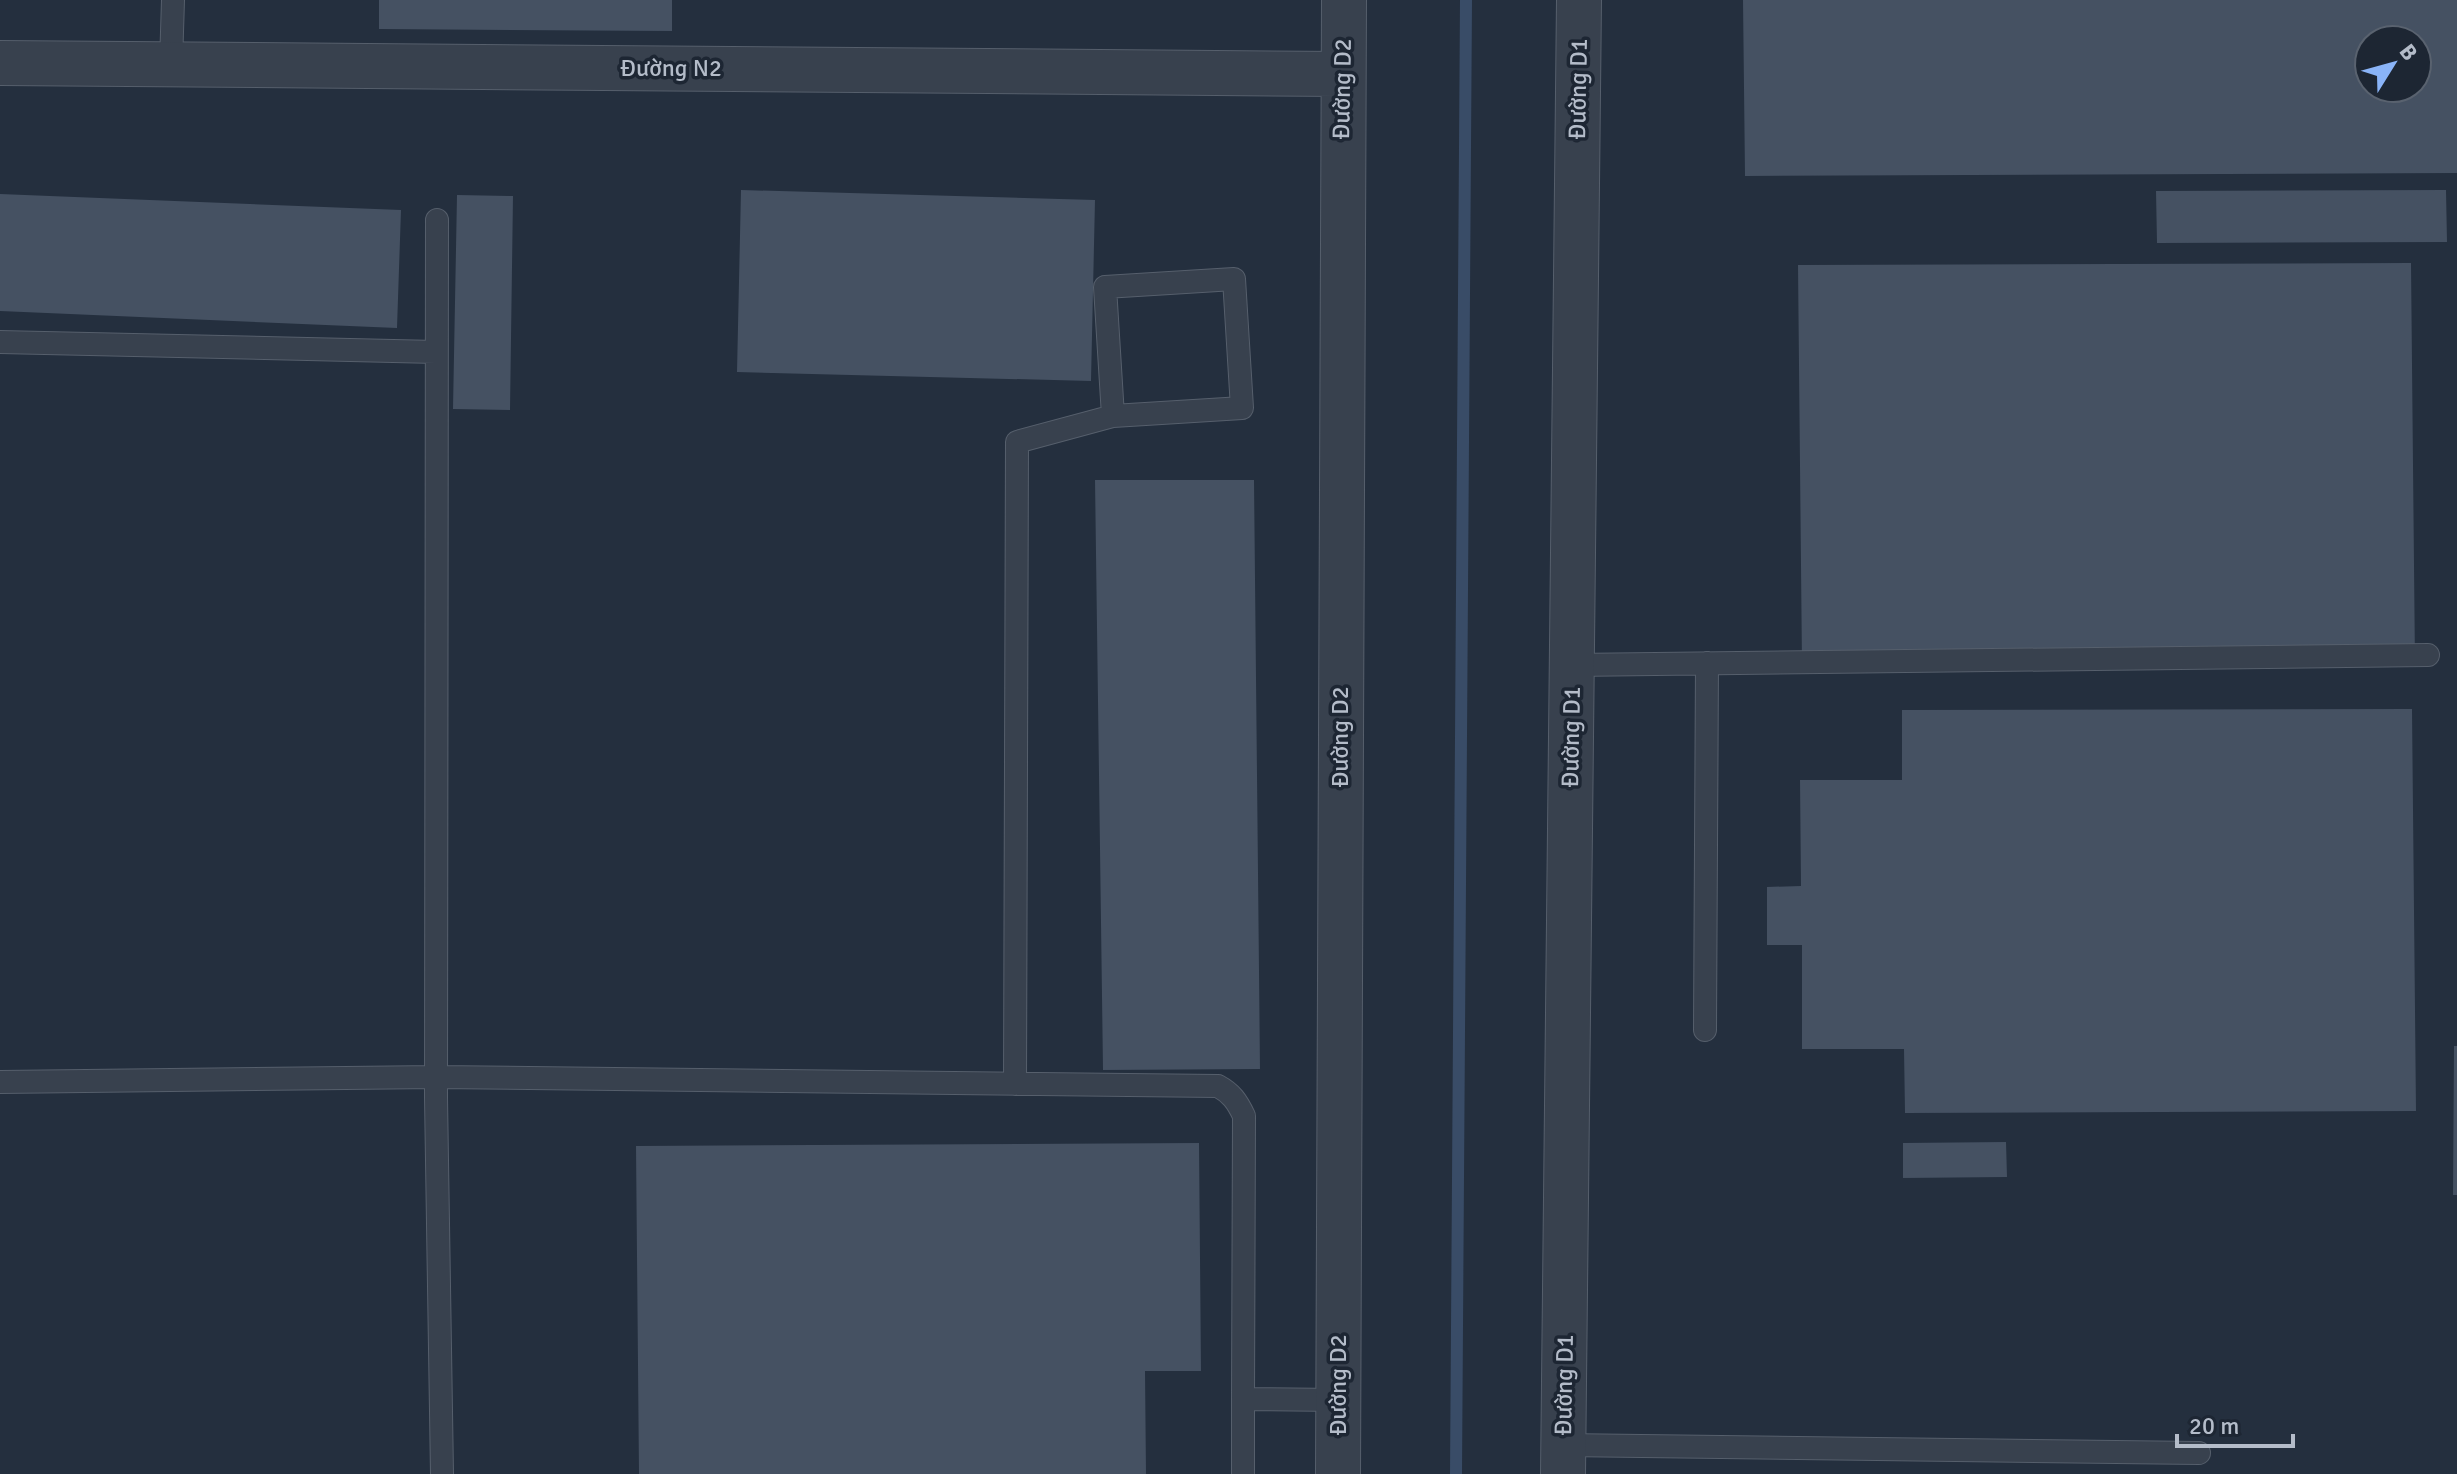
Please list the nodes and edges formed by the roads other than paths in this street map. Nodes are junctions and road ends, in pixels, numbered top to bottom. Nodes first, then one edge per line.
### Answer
1 (173, 0) edge
2 (1344, 0) edge
3 (1579, 0) edge
4 (0, 63) edge
5 (171, 64) junction
6 (1342, 74) junction
7 (437, 220) dead end
8 (0, 342) edge
9 (436, 352) junction
10 (1113, 416) junction
11 (2428, 655) dead end
12 (1707, 663) junction
13 (1572, 665) junction
14 (1705, 1030) dead end
15 (436, 1077) junction
16 (0, 1082) edge
17 (1015, 1084) junction
18 (1243, 1399) junction
19 (1338, 1400) junction
20 (2199, 1453) dead end
21 (1563, 1460) edge
22 (442, 1474) edge
23 (1243, 1474) edge
24 (1338, 1474) edge

1 - 5 lane
2 - 6 street, Đường D2
3 - 13 street, Đường D1
4 - 5 street, Đường N2
5 - 6 street, Đường N2
6 - 19 street, Đường D2
7 - 9 lane
8 - 9 lane
9 - 15 lane
10 - 10 lane
10 - 17 lane
11 - 12 lane
12 - 13 lane
12 - 14 lane
13 - 21 street, Đường D1
15 - 16 lane
15 - 17 lane
15 - 22 lane
17 - 18 lane
18 - 19 lane
18 - 23 lane
19 - 24 street, Đường D2
20 - 21 lane

